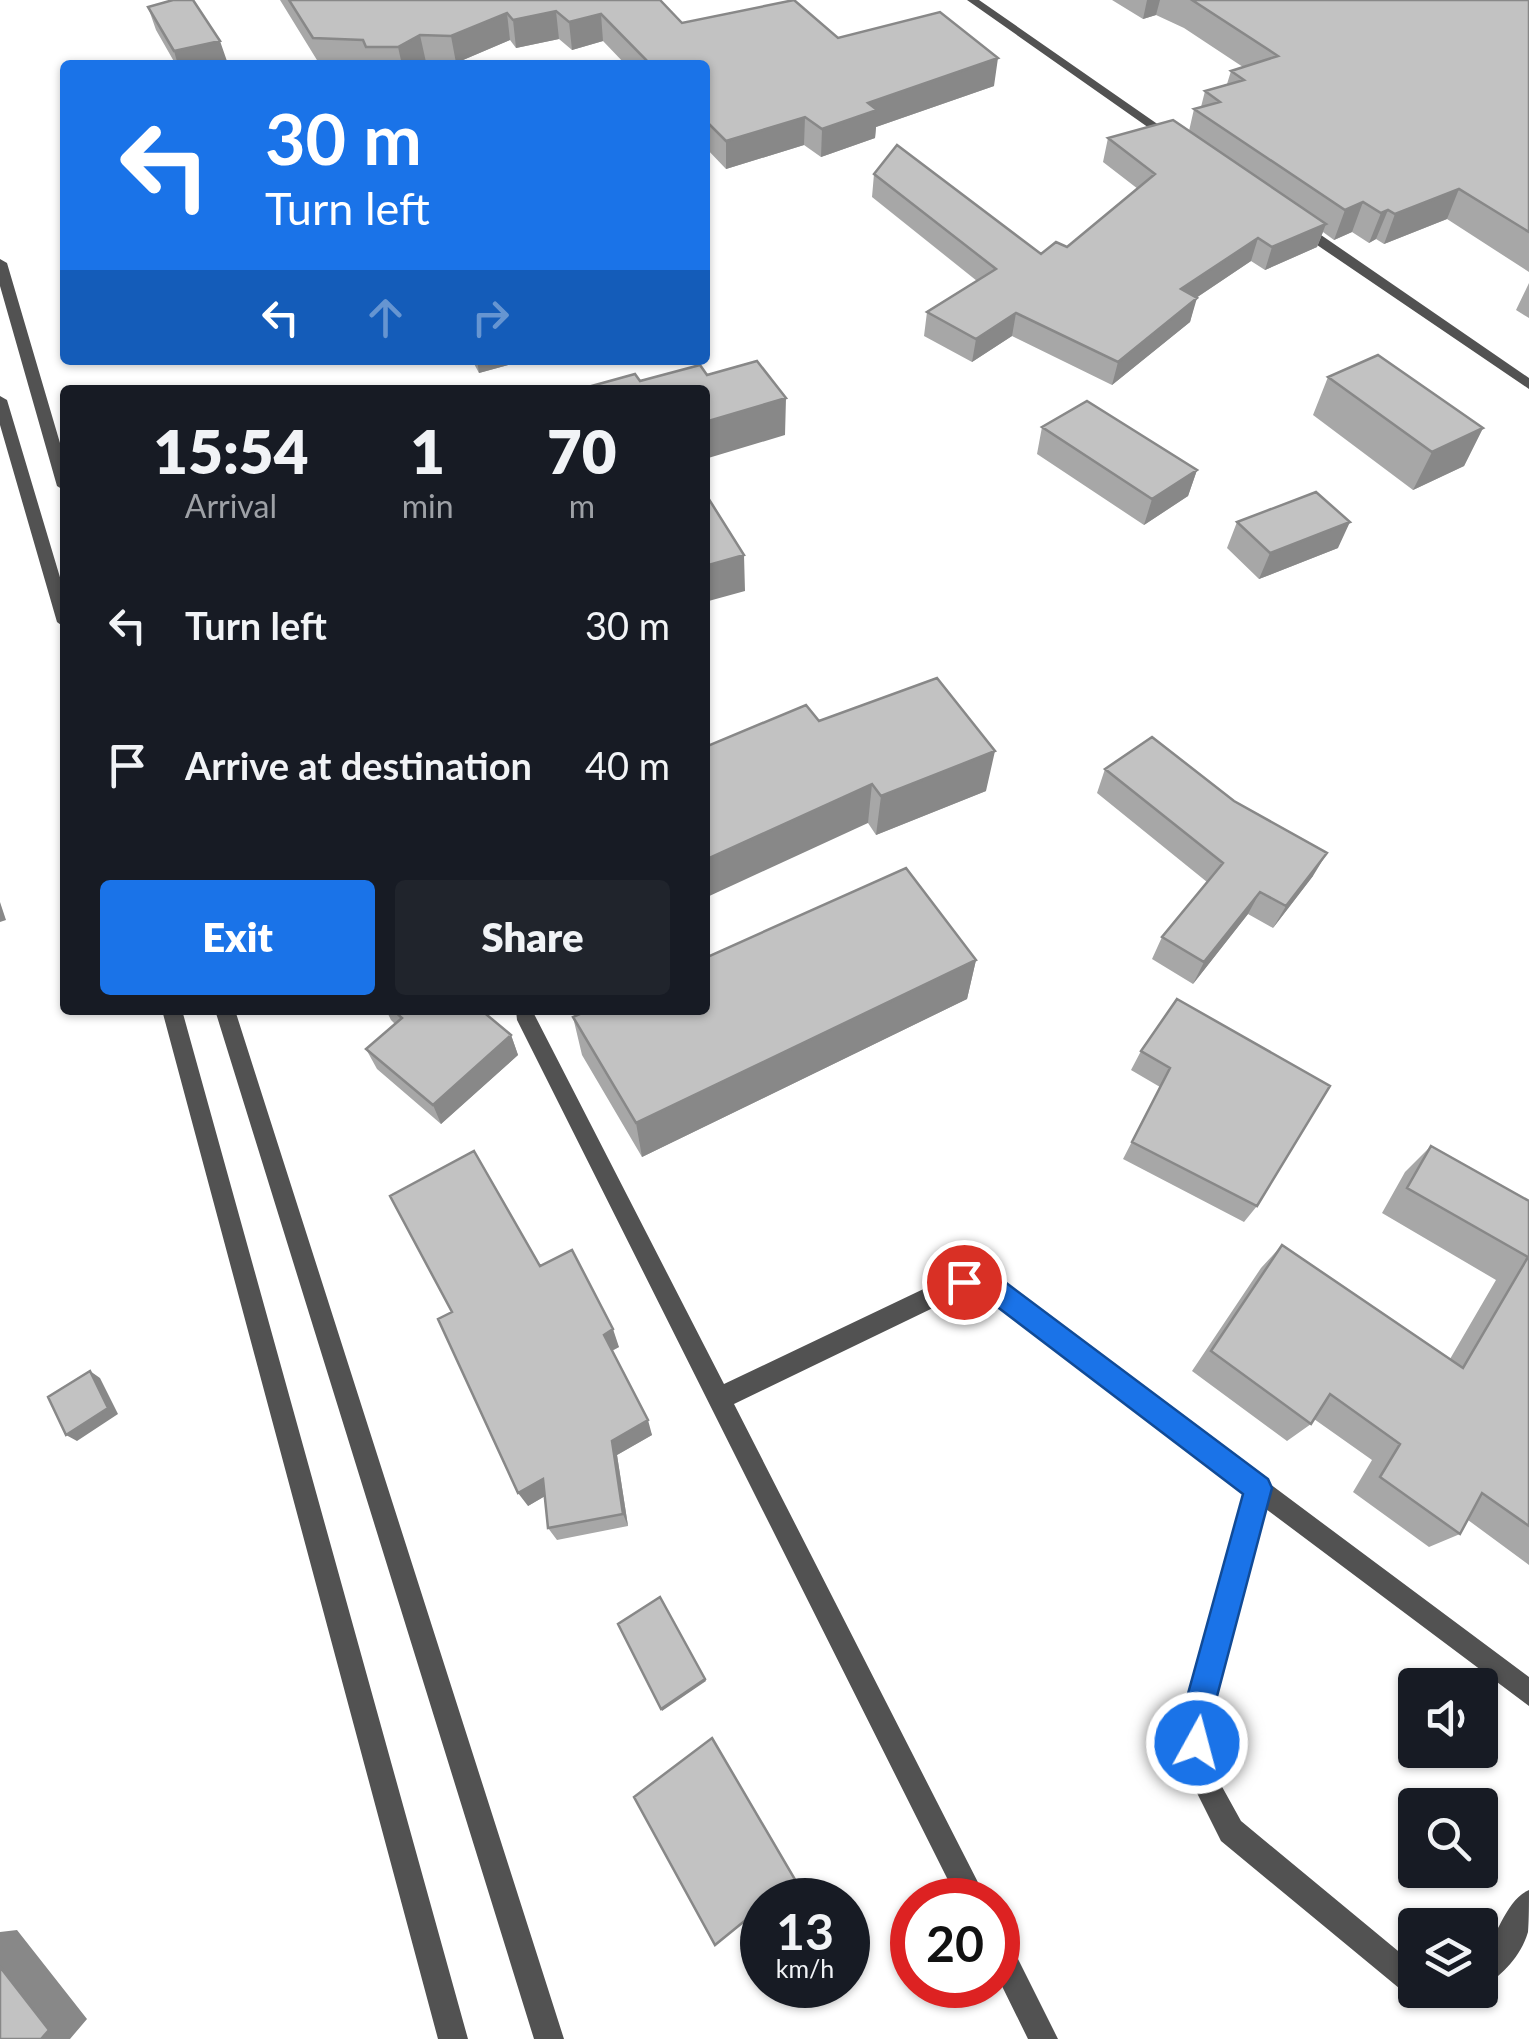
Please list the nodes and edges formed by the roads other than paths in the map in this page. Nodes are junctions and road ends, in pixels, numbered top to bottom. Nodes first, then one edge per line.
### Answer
1 (972, 0) edge
2 (1185, 147) edge
3 (1283, 215) edge
4 (0, 263) edge
5 (1529, 384) edge
6 (0, 400) edge
7 (60, 469) edge
8 (60, 605) edge
9 (173, 1015) edge
10 (227, 1015) edge
11 (525, 1015) edge
12 (718, 1399) junction
13 (1258, 1488) junction
14 (1529, 1694) edge
15 (962, 1878) edge
16 (1529, 1904) edge
17 (1498, 1957) edge
18 (1398, 1969) edge
19 (1020, 1992) edge
20 (453, 2039) edge
21 (549, 2039) edge
22 (1044, 2039) edge

1 - 2 street
3 - 5 street
4 - 7 street
6 - 8 street
9 - 20 street
10 - 21 street
11 - 12 street
12 - 13 street
12 - 15 street
13 - 14 street
13 - 18 street
16 - 17 street
19 - 22 street

